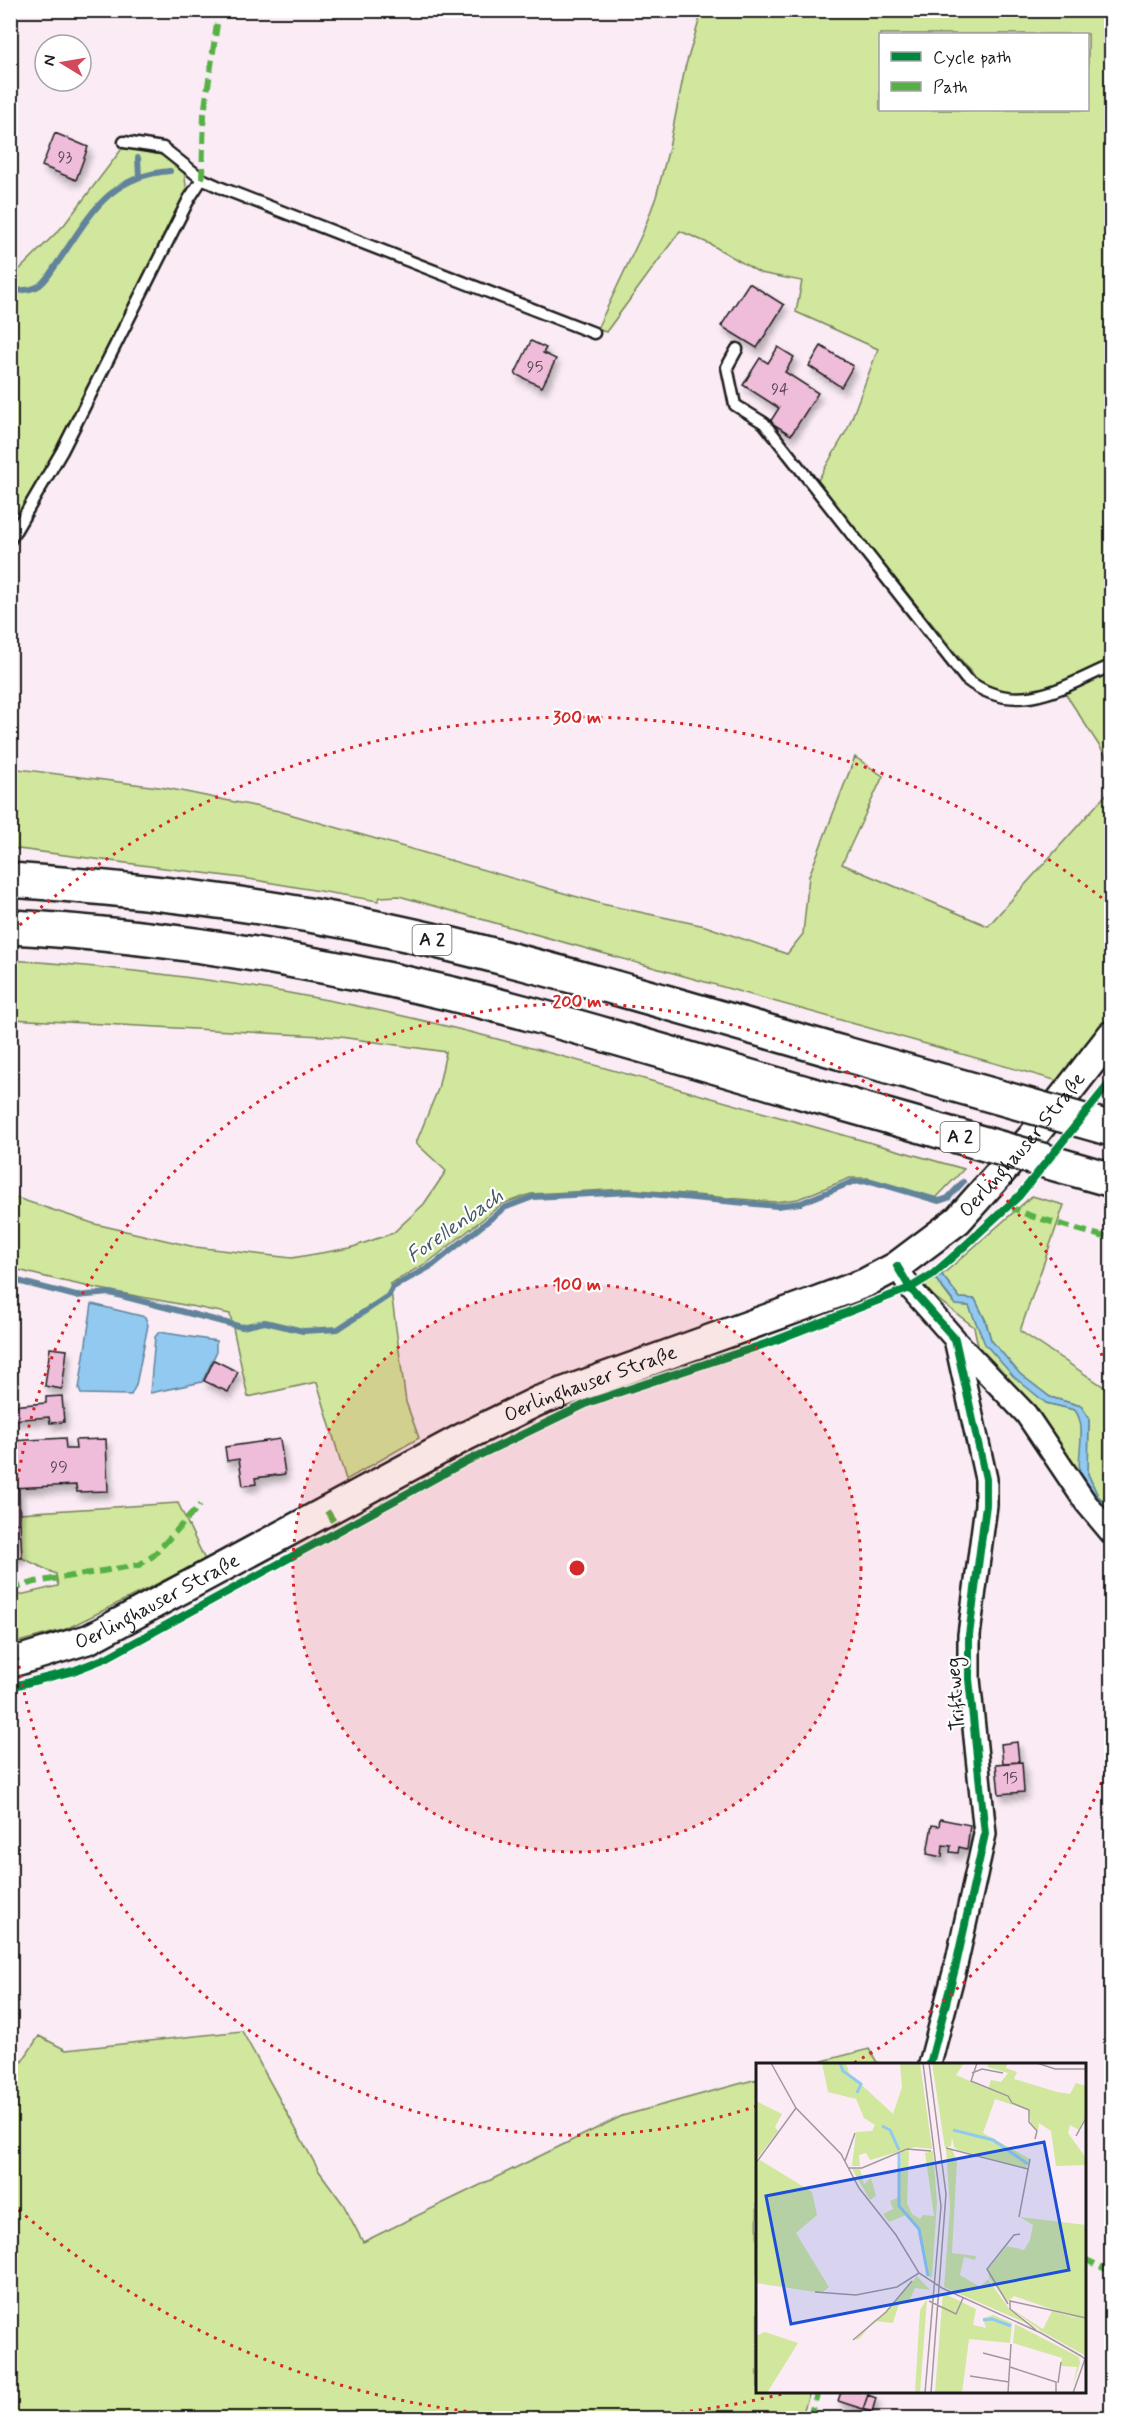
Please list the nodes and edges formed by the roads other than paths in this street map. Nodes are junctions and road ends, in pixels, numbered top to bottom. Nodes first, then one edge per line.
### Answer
1 (124, 142) dead end
2 (202, 179) junction
3 (594, 333) dead end
4 (737, 349) dead end
5 (10, 540) edge
6 (1112, 665) edge
7 (10, 880) edge
8 (10, 927) edge
9 (1112, 1035) edge
10 (1112, 1129) edge
11 (1112, 1180) edge
12 (897, 1266) junction
13 (955, 1339) junction
14 (1112, 1534) edge
15 (10, 1663) edge
16 (930, 2063) edge

1 - 2 lane
2 - 3 lane
2 - 5 lane
4 - 6 lane
7 - 10 highway, A 2, bridge
8 - 11 highway, A 2, bridge
9 - 12 main road, Oerlinghauser Straße
12 - 13 street, Triftweg
12 - 15 main road, Oerlinghauser Straße
13 - 14 street, Triftweg
13 - 16 street, Triftweg

